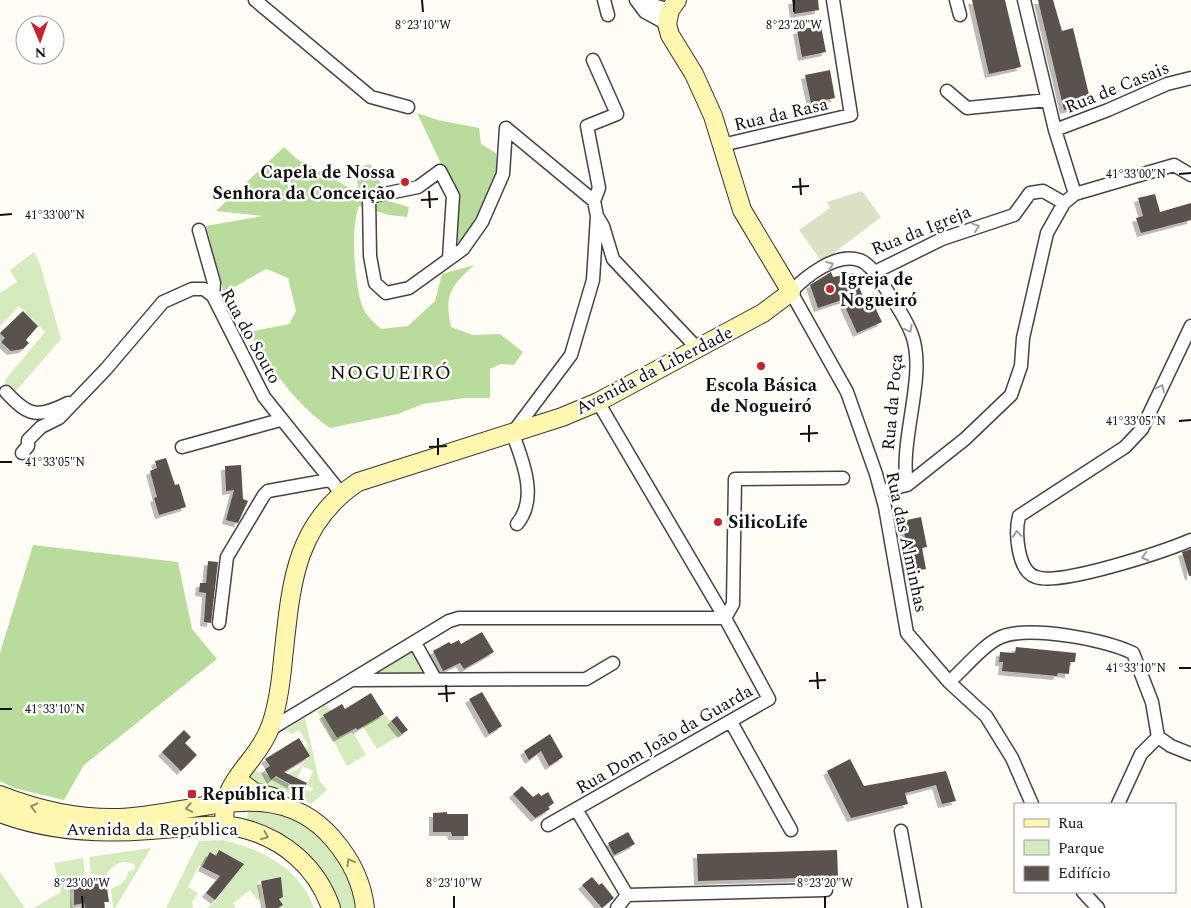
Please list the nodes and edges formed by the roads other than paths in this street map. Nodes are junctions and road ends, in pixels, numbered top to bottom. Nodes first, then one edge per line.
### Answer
1 (255, 0) edge
2 (604, 0) edge
3 (636, 0) edge
4 (833, 0) edge
5 (956, 0) edge
6 (1024, 0) edge
7 (671, 11) edge
8 (608, 15) dead end
9 (960, 15) dead end
10 (593, 60) dead end
11 (1191, 78) edge
12 (947, 91) dead end
13 (1048, 100) junction
14 (408, 107) dead end
15 (1055, 130) junction
16 (722, 145) junction
17 (1191, 176) edge
18 (1075, 194) junction
19 (594, 201) junction
20 (1064, 203) junction
21 (597, 216) junction
22 (199, 230) dead end
23 (449, 258) junction
24 (874, 272) junction
25 (791, 292) junction
26 (213, 296) junction
27 (1191, 326) edge
28 (697, 348) junction
29 (6, 392) dead end
30 (76, 399) junction
31 (598, 402) junction
32 (280, 420) junction
33 (513, 432) junction
34 (182, 447) dead end
35 (22, 453) dead end
36 (843, 478) dead end
37 (329, 480) junction
38 (907, 485) junction
39 (882, 491) junction
40 (341, 493) junction
41 (517, 524) dead end
42 (1191, 540) edge
43 (726, 618) junction
44 (219, 623) dead end
45 (415, 644) junction
46 (613, 663) dead end
47 (436, 679) junction
48 (356, 680) junction
49 (949, 682) junction
50 (731, 722) junction
51 (269, 730) junction
52 (1158, 737) junction
53 (1191, 754) edge
54 (243, 776) junction
55 (0, 795) edge
56 (234, 801) junction
57 (1032, 803) edge
58 (1118, 803) edge
59 (283, 805) junction
60 (576, 809) junction
61 (0, 814) edge
62 (548, 825) dead end
63 (232, 827) junction
64 (791, 830) dead end
65 (901, 831) dead end
66 (826, 890) dead end
67 (1086, 893) edge
68 (627, 895) junction
69 (330, 908) edge
70 (365, 908) edge
71 (617, 908) edge
72 (915, 908) edge
73 (1098, 908) edge

1 - 14 street
2 - 8 street
3 - 7 street
4 - 16 street, Rua da Rasa
5 - 9 street
6 - 13 street
7 - 16 street
10 - 19 street
11 - 15 street, Rua de Casais
12 - 13 street
13 - 15 street
15 - 18 street
16 - 25 street
17 - 18 street
18 - 20 street
19 - 21 street
19 - 23 street
24 -> 20 street, Rua da Igreja
20 - 38 street
21 - 28 street
21 - 33 street
22 - 26 street
23 - 23 street
25 -> 24 street, Rua da Igreja
24 -> 38 street, Rua da Poça
25 - 28 street, Avenida da Liberdade
25 - 39 street, Rua das Alminhas
26 - 30 street, Rua do Souto
26 - 32 street, Rua do Souto
42 -> 27 street
28 - 31 street, Avenida da Liberdade
29 - 30 street, Rua do Souto
30 - 35 street, Rua do Souto
31 - 33 street, Avenida da Liberdade
31 - 43 street
32 - 34 street
32 - 37 street, Rua do Souto
33 - 40 street, Avenida da Liberdade
33 - 41 street
36 - 43 street
37 - 40 street, Rua do Souto
37 - 44 street
38 - 39 street
39 - 49 street, Rua das Alminhas
40 - 51 street, Avenida da Liberdade
43 - 45 street
43 - 50 street, Rua Dom João da Guarda
45 - 47 street
45 - 48 street
46 - 47 street
47 - 48 street
48 - 51 street
49 - 52 street
49 - 57 street, Rua das Alminhas
50 - 60 street, Rua Dom João da Guarda
50 - 64 street
51 - 54 street, Avenida da Liberdade
52 - 53 street
52 - 58 street
54 - 56 street, Avenida da Liberdade
54 - 59 street
56 -> 55 street, Avenida da República
56 - 59 street, Avenida da República
56 - 63 street, Avenida da Liberdade
70 -> 59 street, Avenida da República
60 - 62 street, Rua Dom João da Guarda
60 - 68 street
61 - 63 street, Avenida da República
63 -> 69 street, Avenida da República
65 - 72 street
66 - 68 street
67 - 73 street
68 - 71 street

